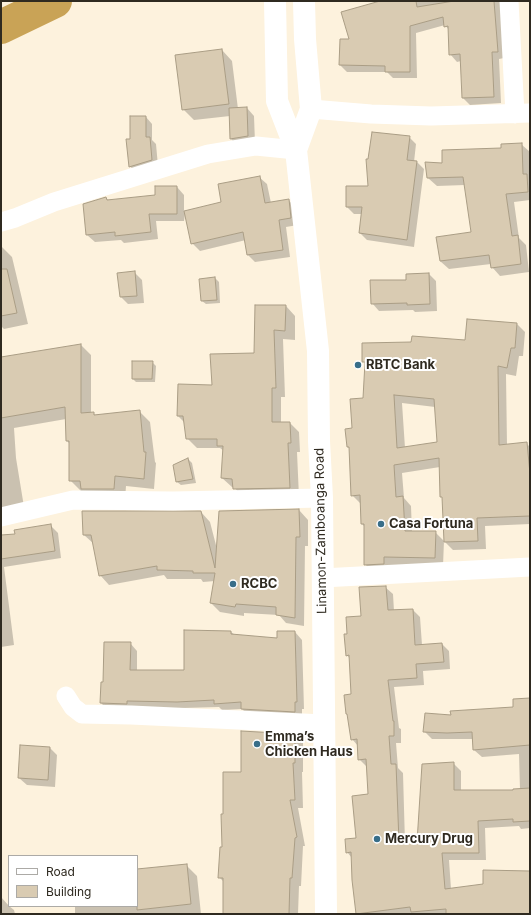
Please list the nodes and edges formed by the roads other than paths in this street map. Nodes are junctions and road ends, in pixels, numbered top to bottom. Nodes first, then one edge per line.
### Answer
1 (275, 1) edge
2 (304, 1) edge
3 (509, 1) edge
4 (311, 109) junction
5 (523, 114) edge
6 (296, 150) junction
7 (1, 222) edge
8 (322, 498) junction
9 (1, 517) edge
10 (530, 567) edge
11 (322, 578) junction
12 (66, 696) dead end
13 (324, 724) junction
14 (326, 914) edge

1 - 6 highway, Linamon-Zamboanga Road
2 - 4 highway, Linamon-Zamboanga Road
3 - 5 street
4 - 5 street
4 - 6 highway, Linamon-Zamboanga Road
6 - 7 street
6 - 8 highway, Linamon-Zamboanga Road
8 - 9 street
8 - 11 highway, Linamon-Zamboanga Road
10 - 11 street
11 - 13 highway, Linamon-Zamboanga Road
12 - 13 street
13 - 14 highway, Linamon-Zamboanga Road

